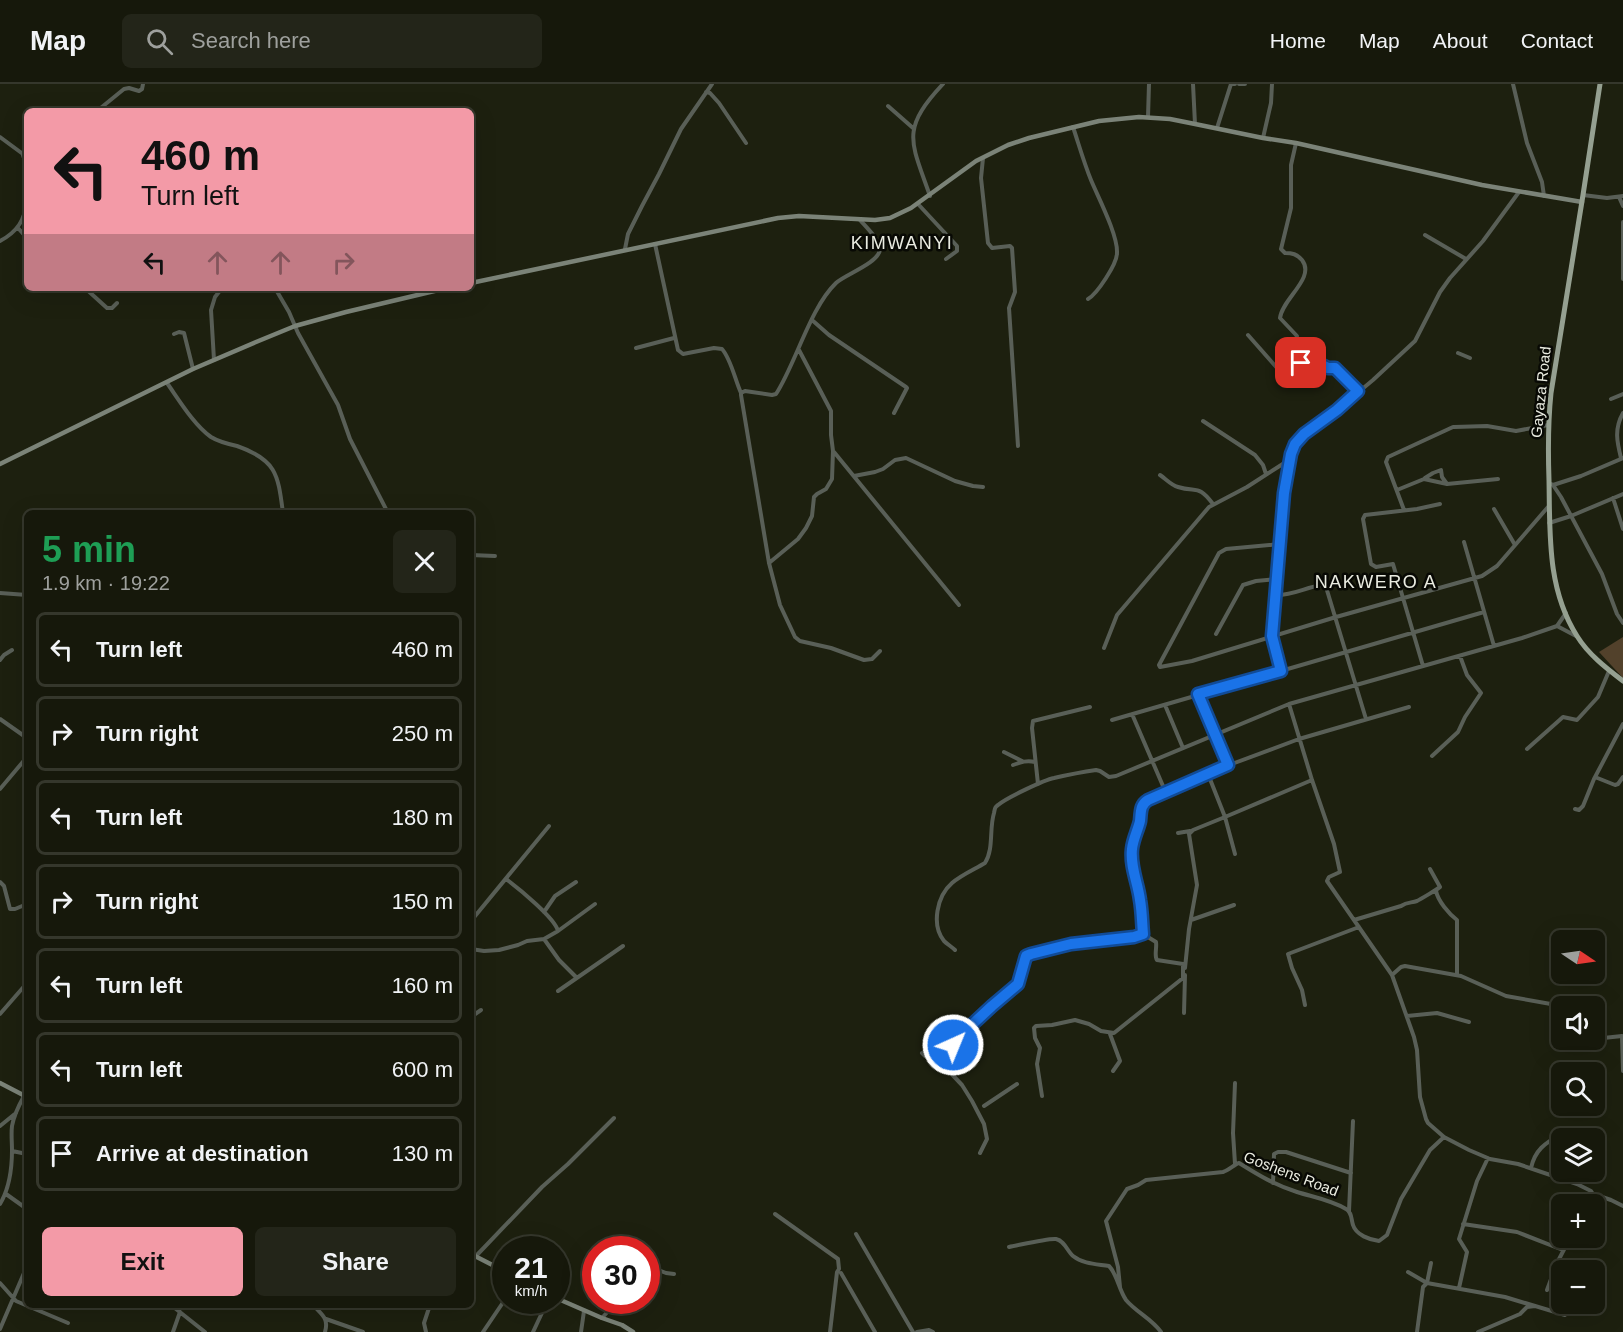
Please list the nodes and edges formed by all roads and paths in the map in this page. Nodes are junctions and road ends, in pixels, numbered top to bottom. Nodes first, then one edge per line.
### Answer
1 (143, 84) edge
2 (712, 84) edge
3 (943, 84) edge
4 (1149, 84) edge
5 (1193, 84) edge
6 (1235, 84) edge
7 (1239, 84) edge
8 (1245, 84) edge
9 (1272, 84) edge
10 (1513, 84) edge
11 (1600, 84) edge
12 (706, 92) junction
13 (888, 106) dead end
14 (101, 108) edge
15 (1148, 117) junction
16 (1195, 123) junction
17 (1073, 127) junction
18 (913, 128) junction
19 (1217, 128) junction
20 (0, 137) edge
21 (1263, 138) junction
22 (746, 143) dead end
23 (1296, 143) junction
24 (24, 154) edge
25 (983, 157) junction
26 (1519, 192) junction
27 (1583, 195) junction
28 (930, 196) junction
29 (1544, 196) junction
30 (1621, 196) edge
31 (1582, 202) junction
32 (918, 204) junction
33 (1623, 206) edge
34 (24, 218) edge
35 (860, 220) junction
36 (1623, 222) edge
37 (18, 228) junction
38 (1425, 234) dead end
39 (24, 235) edge
40 (0, 241) edge
41 (654, 243) junction
42 (625, 249) junction
43 (946, 259) dead end
44 (1466, 259) junction
45 (1623, 259) edge
46 (1623, 279) edge
47 (474, 282) edge
48 (88, 291) edge
49 (220, 291) edge
50 (277, 291) edge
51 (434, 291) edge
52 (1088, 299) dead end
53 (117, 303) dead end
54 (812, 320) junction
55 (295, 326) junction
56 (174, 334) dead end
57 (1248, 335) dead end
58 (674, 338) junction
59 (636, 348) dead end
60 (799, 350) junction
61 (1458, 353) dead end
62 (1470, 358) dead end
63 (214, 360) junction
64 (193, 369) junction
65 (1286, 377) dead end
66 (166, 383) junction
67 (1358, 391) junction
68 (741, 393) junction
69 (1623, 394) edge
70 (1611, 399) dead end
71 (894, 413) dead end
72 (1623, 413) edge
73 (1203, 421) dead end
74 (1548, 425) junction
75 (1018, 446) dead end
76 (833, 451) junction
77 (1622, 458) edge
78 (1290, 460) junction
79 (0, 465) edge
80 (1266, 474) junction
81 (1160, 475) dead end
82 (854, 476) junction
83 (1424, 479) junction
84 (1497, 479) dead end
85 (1447, 484) junction
86 (1551, 484) junction
87 (983, 487) dead end
88 (1397, 490) junction
89 (1623, 494) edge
90 (1613, 498) junction
91 (1213, 504) junction
92 (1440, 504) dead end
93 (1548, 507) junction
94 (1494, 509) dead end
95 (283, 510) edge
96 (386, 510) edge
97 (1404, 510) junction
98 (1571, 516) junction
99 (1549, 523) junction
100 (1623, 529) edge
101 (1464, 542) dead end
102 (1280, 544) junction
103 (1515, 545) junction
104 (474, 555) edge
105 (495, 556) dead end
106 (769, 563) junction
107 (1474, 578) junction
108 (1276, 579) junction
109 (0, 593) edge
110 (24, 595) edge
111 (1275, 595) junction
112 (1402, 597) junction
113 (959, 605) dead end
114 (1484, 612) junction
115 (1566, 613) junction
116 (1336, 617) junction
117 (1623, 623) edge
118 (1557, 626) junction
119 (1413, 633) junction
120 (1216, 634) dead end
121 (1272, 636) junction
122 (1576, 636) junction
123 (1494, 646) junction
124 (1104, 648) dead end
125 (12, 650) dead end
126 (880, 651) dead end
127 (1346, 652) junction
128 (1460, 656) junction
129 (0, 660) edge
130 (1423, 666) junction
131 (1281, 671) junction
132 (1609, 671) junction
133 (1623, 681) edge
134 (1356, 686) junction
135 (1198, 694) junction
136 (1289, 704) junction
137 (1165, 705) junction
138 (1090, 707) dead end
139 (1409, 707) dead end
140 (1132, 714) junction
141 (0, 719) edge
142 (1366, 719) junction
143 (1112, 720) dead end
144 (1623, 724) edge
145 (1215, 734) junction
146 (24, 736) edge
147 (1299, 739) junction
148 (1183, 748) junction
149 (1527, 749) dead end
150 (1004, 752) dead end
151 (1432, 756) dead end
152 (1151, 760) junction
153 (24, 761) edge
154 (1022, 761) junction
155 (1035, 762) junction
156 (1013, 765) dead end
157 (1228, 765) junction
158 (1208, 774) junction
159 (1595, 777) junction
160 (1623, 777) edge
161 (1312, 780) junction
162 (1038, 784) junction
163 (0, 789) edge
164 (1167, 793) junction
165 (1575, 809) dead end
166 (1225, 818) junction
167 (549, 826) dead end
168 (1190, 831) junction
169 (1178, 833) dead end
170 (1235, 854) dead end
171 (1430, 868) dead end
172 (506, 879) junction
173 (0, 882) edge
174 (576, 882) dead end
175 (1436, 891) junction
176 (595, 904) dead end
177 (24, 905) edge
178 (1234, 905) dead end
179 (544, 912) junction
180 (474, 917) edge
181 (1191, 920) junction
182 (1354, 920) junction
183 (1359, 927) junction
184 (558, 931) junction
185 (1143, 934) junction
186 (544, 939) junction
187 (623, 946) dead end
188 (474, 949) edge
189 (955, 950) dead end
190 (1392, 975) junction
191 (1457, 975) junction
192 (576, 977) junction
193 (24, 986) edge
194 (558, 992) dead end
195 (1551, 1004) edge
196 (1305, 1005) dead end
197 (481, 1010) dead end
198 (1184, 1013) dead end
199 (0, 1014) edge
200 (474, 1015) edge
201 (1407, 1016) junction
202 (1469, 1022) dead end
203 (1110, 1034) junction
204 (1623, 1036) edge
205 (1605, 1038) edge
206 (948, 1051) junction
207 (922, 1053) dead end
208 (1113, 1071) dead end
209 (1623, 1071) edge
210 (0, 1083) edge
211 (1235, 1083) dead end
212 (1017, 1084) dead end
213 (24, 1095) edge
214 (1042, 1096) dead end
215 (24, 1099) edge
216 (984, 1106) dead end
217 (16, 1113) junction
218 (614, 1118) dead end
219 (1353, 1121) dead end
220 (0, 1126) edge
221 (1444, 1137) junction
222 (1551, 1140) edge
223 (12, 1150) junction
224 (24, 1153) edge
225 (980, 1153) dead end
226 (1488, 1158) junction
227 (1236, 1164) junction
228 (1531, 1168) junction
229 (1351, 1173) junction
230 (1274, 1184) junction
231 (6, 1194) junction
232 (1593, 1194) edge
233 (1605, 1198) edge
234 (0, 1204) edge
235 (1623, 1206) edge
236 (24, 1207) edge
237 (1349, 1212) junction
238 (775, 1214) dead end
239 (1462, 1226) junction
240 (856, 1234) dead end
241 (1009, 1247) dead end
242 (1563, 1250) joint
243 (474, 1254) edge
244 (474, 1256) edge
245 (1558, 1260) edge
246 (1431, 1263) dead end
247 (492, 1265) edge
248 (660, 1271) edge
249 (1408, 1272) dead end
250 (24, 1273) edge
251 (842, 1273) dead end
252 (674, 1274) dead end
253 (1551, 1279) edge
254 (0, 1282) edge
255 (1426, 1283) junction
256 (1120, 1287) junction
257 (1459, 1288) junction
258 (1547, 1290) dead end
259 (13, 1298) junction
260 (24, 1305) edge
261 (1536, 1306) junction
262 (31, 1308) edge
263 (176, 1308) edge
264 (316, 1308) edge
265 (429, 1308) edge
266 (1551, 1310) edge
267 (180, 1311) junction
268 (495, 1314) edge
269 (541, 1314) edge
270 (584, 1314) edge
271 (592, 1314) edge
272 (606, 1314) edge
273 (1562, 1314) edge
274 (1565, 1315) dead end
275 (602, 1318) junction
276 (326, 1319) junction
277 (68, 1323) dead end
278 (0, 1329) edge
279 (173, 1332) edge
280 (205, 1332) edge
281 (325, 1332) edge
282 (363, 1332) edge
283 (426, 1332) edge
284 (483, 1332) edge
285 (533, 1332) edge
286 (581, 1332) edge
287 (633, 1332) edge
288 (830, 1332) edge
289 (875, 1332) edge
290 (915, 1332) edge
291 (933, 1332) edge
292 (1161, 1332) edge
293 (1417, 1332) edge
294 (1478, 1332) edge

1 - 14 street
2 - 12 street
3 - 18 street
4 - 15 street
5 - 16 street
6 - 19 street
7 - 8 street
9 - 21 street
10 - 29 street
11 - 27 main road, Gayaza Road
12 - 22 street
12 - 42 street
13 - 18 street
15 - 16 street
15 - 17 street
16 - 19 street
17 - 25 street
17 - 52 street
18 - 28 street
19 - 21 street
20 - 24 street
21 - 23 street
23 - 26 street
23 - 67 street
25 - 28 street
25 - 75 street
26 - 29 street
26 - 44 street
27 - 30 street
27 - 31 main road, Gayaza Road
28 - 32 street
29 - 31 street
30 - 33 street
31 - 74 main road, Gayaza Road
32 - 35 street
32 - 43 street
34 - 37 street
35 - 41 street
35 - 54 street
36 - 45 street
37 - 39 street
37 - 40 street
38 - 44 street
41 - 42 street
41 - 58 street
42 - 47 street
44 - 67 street
45 - 46 street
48 - 53 street
49 - 63 street
50 - 55 street
51 - 55 street
54 - 60 street
54 - 71 street
55 - 63 street
55 - 96 street
56 - 64 street
57 - 65 street
58 - 59 street
58 - 68 street
60 - 68 street
60 - 76 street
61 - 62 street
63 - 64 street
64 - 66 street
66 - 79 street
66 - 95 street
67 - 78 street
68 - 106 street
69 - 70 street
72 - 77 street
73 - 80 street
74 - 86 main road, Gayaza Road
74 - 88 street
76 - 82 street
76 - 106 street
77 - 86 street
78 - 80 street
78 - 102 street
80 - 91 street
81 - 91 street
82 - 87 street
82 - 113 street
83 - 85 street
83 - 85 street
83 - 88 street
84 - 85 street
86 - 93 main road, Gayaza Road
86 - 98 street
88 - 97 street
89 - 90 street
90 - 98 street
90 - 100 street
91 - 124 street
92 - 97 street
93 - 99 main road, Gayaza Road
93 - 103 street
94 - 103 street
97 - 112 street
98 - 99 street
98 - 117 street
99 - 115 main road, Gayaza Road
101 - 107 street
102 - 108 street
102 - 121 street
103 - 107 street
104 - 105 street
106 - 126 street
107 - 112 street
107 - 114 street
108 - 111 street
108 - 120 street
109 - 110 street
111 - 116 street
111 - 121 street
112 - 116 street
112 - 119 street
114 - 119 street
114 - 123 street
115 - 118 street
115 - 122 main road, Gayaza Road
116 - 121 street
116 - 127 street
118 - 122 street
118 - 123 street
119 - 127 street
119 - 130 street
121 - 131 street
122 - 132 main road, Gayaza Road
123 - 128 street
125 - 129 street
127 - 131 street
127 - 134 street
128 - 130 street
128 - 151 street
130 - 134 street
131 - 135 street
132 - 133 main road, Gayaza Road
132 - 149 street
134 - 136 street
134 - 142 street
135 - 137 street
135 - 145 street
136 - 145 street
136 - 147 street
137 - 140 street
137 - 148 street
138 - 155 street
139 - 142 street
140 - 143 street
140 - 152 street
141 - 146 street
142 - 147 street
144 - 159 street
145 - 148 street
145 - 157 street
147 - 157 street
147 - 161 street
148 - 152 street
150 - 154 street
152 - 162 street
152 - 164 street
153 - 163 street
154 - 155 street
154 - 156 street
155 - 162 street
157 - 158 street
158 - 164 street
158 - 166 street
159 - 160 street
159 - 165 street
161 - 166 street
161 - 182 street
162 - 189 street
164 - 185 street
166 - 168 street
166 - 170 street
167 - 172 street
168 - 169 street
168 - 181 street
171 - 175 street
172 - 179 street
172 - 180 street
173 - 177 street
174 - 179 street
175 - 182 street
175 - 191 street
176 - 184 street
178 - 181 street
179 - 184 street
181 - 198 street
182 - 183 street
183 - 190 street
183 - 196 street
184 - 186 street
185 - 203 street
185 - 206 street
186 - 188 street
186 - 192 street
187 - 192 street
190 - 191 street
190 - 201 street
191 - 195 street
192 - 194 street
193 - 199 street
197 - 200 street
201 - 202 street
201 - 221 street
203 - 208 street
203 - 214 street
204 - 205 street
204 - 209 street
206 - 207 street
206 - 225 street
210 - 213 street
211 - 227 street
212 - 216 street
215 - 217 street
217 - 220 street
217 - 223 street
218 - 243 street
219 - 229 street
221 - 226 street
221 - 237 street, Goshens Road
222 - 228 street
223 - 224 street
223 - 231 street
226 - 228 street
226 - 239 street
227 - 230 street, Goshens Road
227 - 256 street, Goshens Road
228 - 232 street
229 - 230 street
229 - 237 street
230 - 237 street, Goshens Road
231 - 234 street
231 - 236 street
233 - 235 street
238 - 288 street
239 - 242 street
239 - 257 street
240 - 290 street
241 - 256 street
242 - 245 street
244 - 247 street
246 - 255 street
248 - 252 street
249 - 255 street
250 - 259 street
251 - 289 street
253 - 258 street
254 - 259 street
255 - 257 street
255 - 293 street
256 - 292 street
257 - 261 street
259 - 260 street
259 - 278 street
261 - 266 street
261 - 294 street
262 - 277 street
263 - 267 street
264 - 276 street
265 - 283 street
267 - 279 street
267 - 280 street
268 - 284 street
269 - 285 street
270 - 286 street
271 - 275 street
272 - 275 street
273 - 274 street
275 - 287 street
276 - 281 street
276 - 282 street
290 - 291 street

